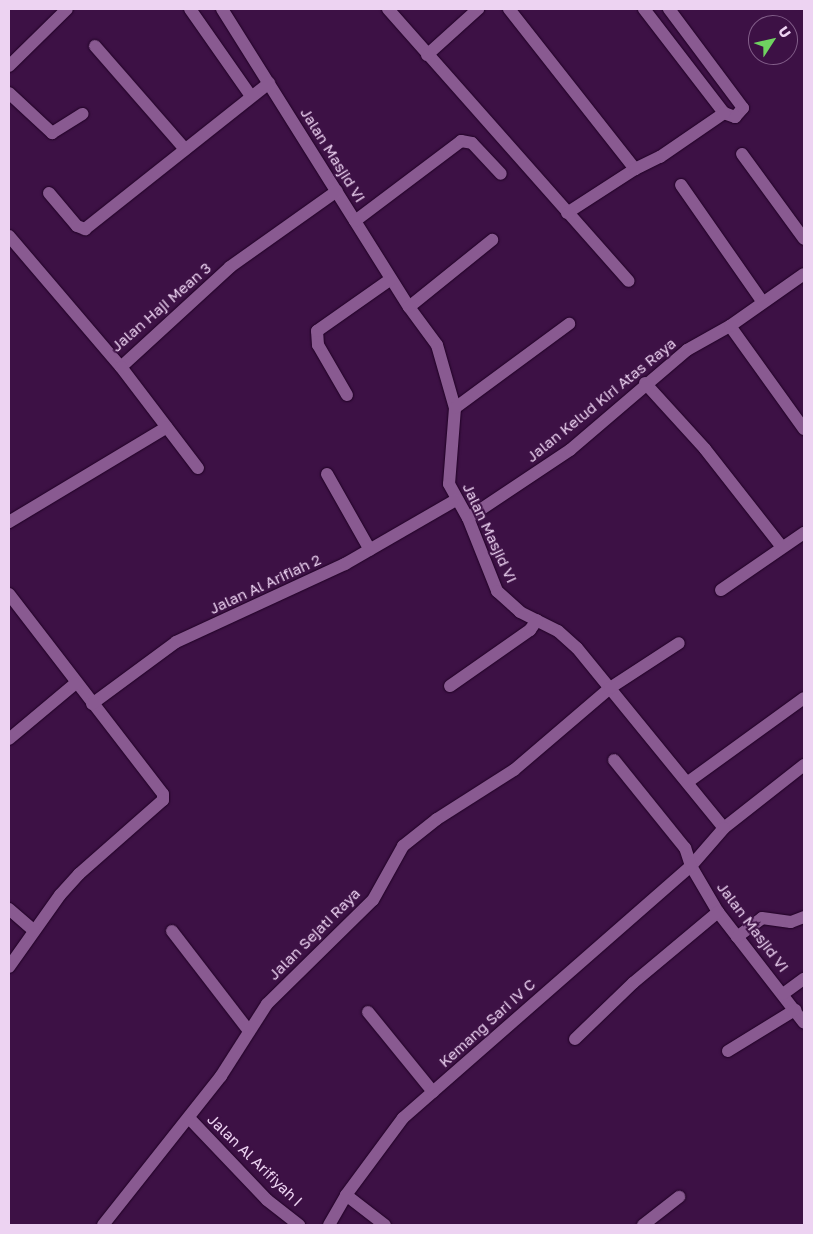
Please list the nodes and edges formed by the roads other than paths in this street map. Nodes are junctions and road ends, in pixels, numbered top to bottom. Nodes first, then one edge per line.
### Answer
1 (190, 9) edge
2 (222, 9) edge
3 (388, 9) edge
4 (478, 9) edge
5 (509, 9) edge
6 (644, 9) edge
7 (669, 9) edge
8 (63, 10) edge
9 (95, 46) dead end
10 (427, 55) junction
11 (9, 66) edge
12 (269, 83) junction
13 (9, 93) edge
14 (251, 96) junction
15 (724, 113) junction
16 (82, 114) dead end
17 (185, 149) junction
18 (742, 154) dead end
19 (635, 169) junction
20 (501, 174) dead end
21 (681, 185) dead end
22 (337, 191) junction
23 (49, 193) dead end
24 (567, 213) junction
25 (355, 221) junction
26 (9, 236) edge
27 (804, 238) edge
28 (492, 240) dead end
29 (804, 274) edge
30 (391, 279) junction
31 (629, 281) dead end
32 (762, 301) junction
33 (409, 307) junction
34 (570, 324) dead end
35 (730, 326) junction
36 (121, 367) junction
37 (645, 383) junction
38 (346, 395) dead end
39 (455, 408) junction
40 (167, 426) junction
41 (804, 428) edge
42 (198, 468) dead end
43 (327, 474) dead end
44 (456, 500) junction
45 (468, 518) junction
46 (9, 522) edge
47 (804, 533) edge
48 (781, 546) junction
49 (370, 550) junction
50 (721, 590) dead end
51 (9, 594) edge
52 (537, 620) junction
53 (679, 643) dead end
54 (76, 683) junction
55 (450, 686) dead end
56 (610, 688) junction
57 (804, 698) edge
58 (92, 704) junction
59 (9, 739) edge
60 (614, 760) dead end
61 (804, 765) edge
62 (688, 782) junction
63 (724, 828) junction
64 (691, 866) junction
65 (9, 909) edge
66 (718, 912) junction
67 (804, 917) edge
68 (34, 931) junction
69 (172, 931) dead end
70 (737, 937) junction
71 (9, 967) edge
72 (804, 979) edge
73 (782, 994) junction
74 (795, 1010) junction
75 (368, 1012) dead end
76 (804, 1023) edge
77 (249, 1031) junction
78 (575, 1040) dead end
79 (728, 1051) dead end
80 (433, 1092) junction
81 (188, 1118) junction
82 (346, 1195) junction
83 (679, 1197) dead end
84 (103, 1225) edge
85 (299, 1225) edge
86 (329, 1225) edge
87 (385, 1225) edge
88 (643, 1225) edge

1 - 14 street
2 - 12 street, Jalan Masjid VI
3 - 10 street
4 - 10 street
5 - 19 street
6 - 15 street
7 - 15 street
8 - 11 street
9 - 17 street
10 - 24 street
12 - 14 street
12 - 22 street, Jalan Masjid VI
13 - 16 street
14 - 17 street
15 - 19 street
17 - 23 street
18 - 27 street
19 - 24 street
20 - 25 street
21 - 32 street
22 - 25 street, Jalan Masjid VI
22 - 36 street, Jalan Haji Mean 3
24 - 31 street
25 - 30 street, Jalan Masjid VI
26 - 36 street, Jalan Haji Mean 3
28 - 33 street
29 - 32 street, Jalan Kelud Kiri Atas Raya
30 - 33 street, Jalan Masjid VI
30 - 38 street
32 - 35 street, Jalan Kelud Kiri Atas Raya
33 - 39 street, Jalan Masjid VI
34 - 39 street
35 - 37 street, Jalan Kelud Kiri Atas Raya
35 - 41 street
36 - 40 street
37 - 45 street, Jalan Kelud Kiri Atas Raya
37 - 48 street
39 - 44 street, Jalan Masjid VI
40 - 42 street
40 - 46 street
43 - 49 street
44 - 45 street, Jalan Masjid VI
44 - 49 street, Jalan Al Arifiah 2
45 - 52 street, Jalan Masjid VI
47 - 48 street
48 - 50 street
49 - 58 street, Jalan Al Arifiah 2
51 - 54 street
52 - 55 street
52 - 56 street, Jalan Masjid VI
53 - 56 street, Jalan Sejati Raya
54 - 58 street
54 - 59 street
56 - 62 street, Jalan Masjid VI
56 - 77 street, Jalan Sejati Raya
57 - 62 street
58 - 68 street
60 - 64 street, Jalan Masjid VI
61 - 63 street
62 - 63 street, Jalan Masjid VI
63 - 64 street
64 - 66 street, Jalan Masjid VI
64 - 80 street, Kemang Sari IV C
65 - 68 street
66 - 70 street, Jalan Masjid VI
66 - 78 street
67 - 70 street
68 - 71 street
69 - 77 street
70 - 73 street, Jalan Masjid VI
72 - 73 street
73 - 74 street, Jalan Masjid VI
74 - 76 street, Jalan Masjid VI
74 - 79 street
75 - 80 street
77 - 81 street, Jalan Sejati Raya
80 - 82 street, Kemang Sari IV C
81 - 84 street, Jalan Sejati Raya
81 - 85 street, Jalan Al Arifiyah I
82 - 86 street, Kemang Sari IV C
82 - 87 street
83 - 88 street

